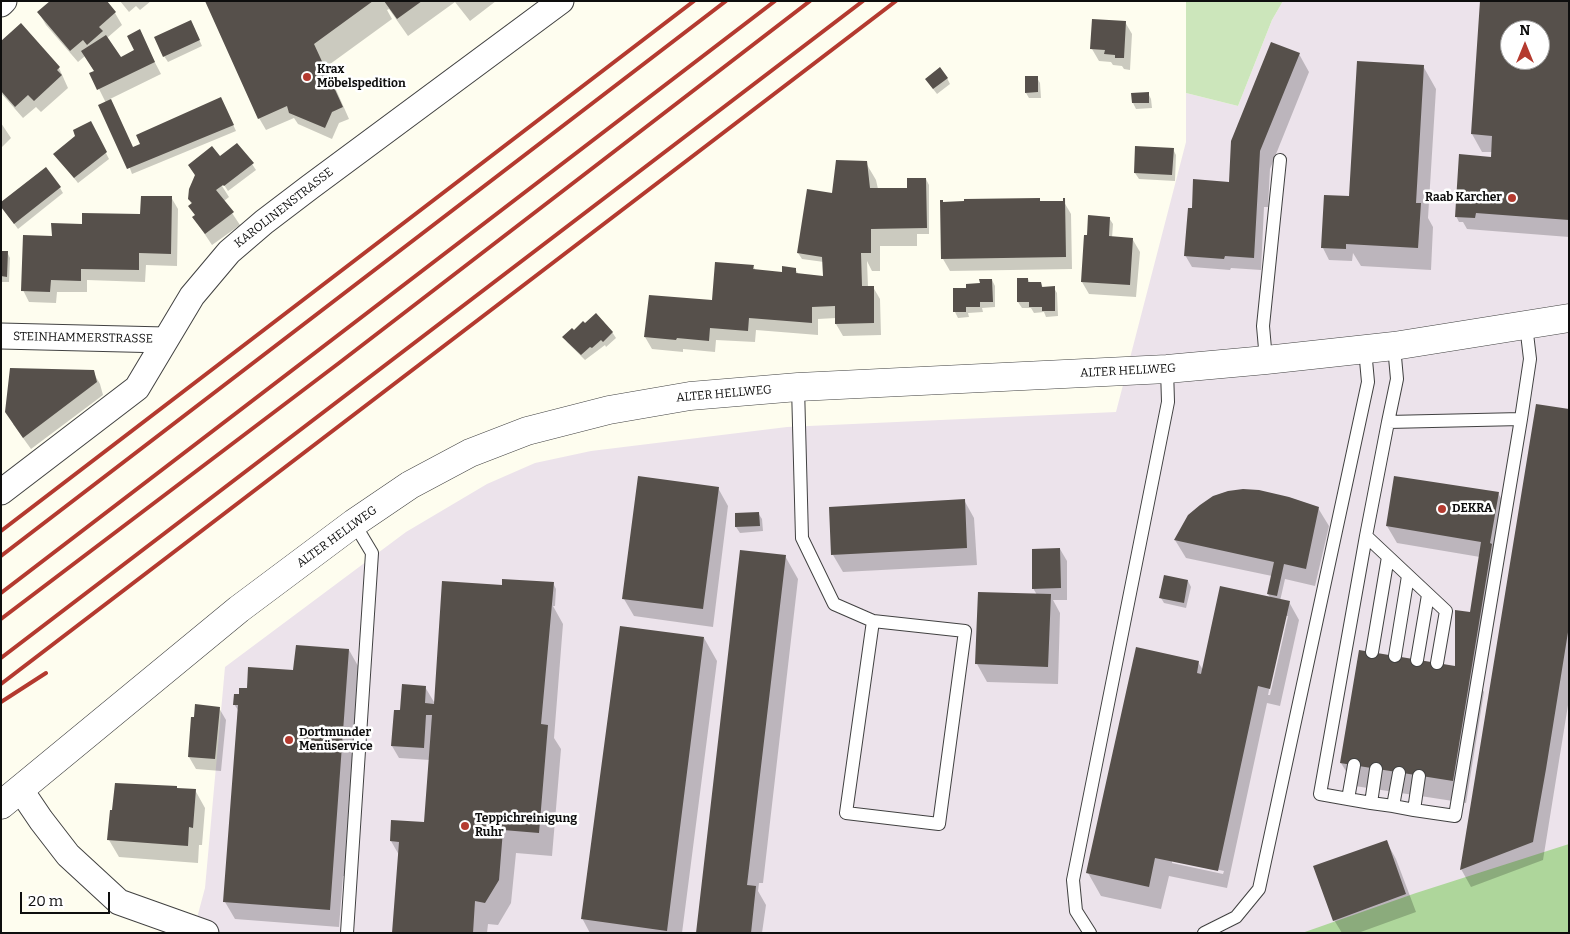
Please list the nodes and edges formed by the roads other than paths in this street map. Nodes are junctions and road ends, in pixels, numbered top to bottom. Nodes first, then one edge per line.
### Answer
1 (562, 1) edge
2 (1280, 160) dead end
3 (1569, 318) edge
4 (1526, 326) junction
5 (1, 336) edge
6 (165, 340) junction
7 (1394, 346) junction
8 (1365, 349) junction
9 (1266, 360) junction
10 (1167, 369) junction
11 (798, 387) junction
12 (1521, 419) junction
13 (1388, 422) junction
14 (1, 492) edge
15 (354, 523) junction
16 (1366, 536) junction
17 (1388, 557) junction
18 (1408, 576) junction
19 (1428, 595) junction
20 (872, 620) junction
21 (1372, 652) dead end
22 (1394, 656) dead end
23 (1417, 660) dead end
24 (1437, 663) dead end
25 (1354, 765) dead end
26 (1376, 768) dead end
27 (1399, 772) dead end
28 (1419, 776) dead end
29 (11, 797) edge
30 (1348, 799) junction
31 (1371, 803) junction
32 (1393, 806) junction
33 (1414, 810) junction
34 (206, 933) edge
35 (347, 933) edge
36 (1090, 933) edge
37 (1204, 933) edge

1 - 6 street, KAROLINENSTRASSE
2 - 9 lane
3 - 4 street, ALTER HELLWEG
4 - 7 street, ALTER HELLWEG
4 - 12 lane
5 - 6 street, STEINHAMMERSTRASSE
6 - 14 street, KAROLINENSTRASSE
7 - 8 street, ALTER HELLWEG
7 - 13 lane
8 - 9 street, ALTER HELLWEG
8 - 37 lane
9 - 10 street, ALTER HELLWEG
10 - 11 street, ALTER HELLWEG
10 - 36 lane
11 - 15 street, ALTER HELLWEG
11 - 20 lane
12 - 13 lane
12 - 33 lane
13 - 16 lane
15 - 29 street, ALTER HELLWEG
15 - 35 lane
16 - 17 lane
16 - 30 lane
17 - 18 lane
17 - 21 lane
18 - 19 lane
18 - 22 lane
19 - 23 lane
19 - 24 lane
20 - 20 lane
25 - 30 lane
26 - 31 lane
27 - 32 lane
28 - 33 lane
29 - 34 street
30 - 31 lane
31 - 32 lane
32 - 33 lane

